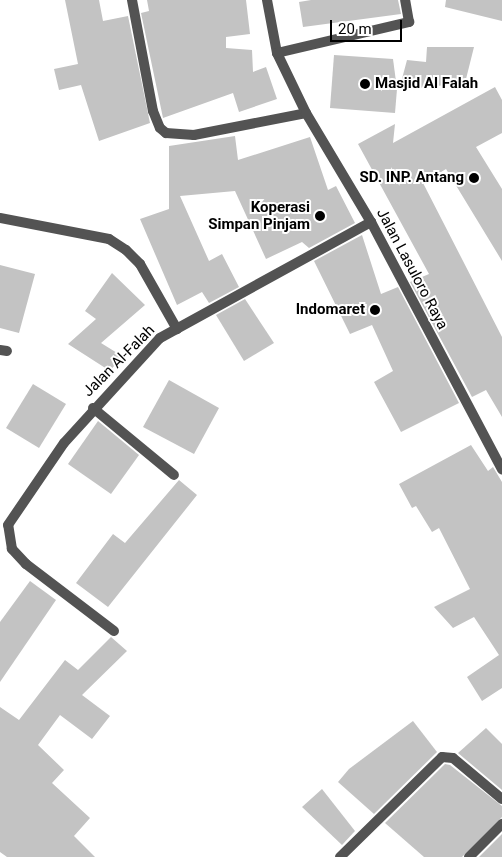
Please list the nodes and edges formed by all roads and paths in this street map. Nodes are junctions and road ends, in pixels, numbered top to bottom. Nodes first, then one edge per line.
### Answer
1 (132, 0) edge
2 (267, 0) edge
3 (405, 0) edge
4 (276, 53) junction
5 (306, 113) junction
6 (0, 218) edge
7 (371, 222) junction
8 (177, 329) junction
9 (93, 408) junction
10 (502, 469) edge
11 (174, 475) dead end
12 (114, 631) dead end
13 (502, 799) edge
14 (502, 824) edge
15 (340, 857) edge
16 (469, 857) edge

1 - 5 street
2 - 4 street, Jalan Lasuloro Raya
3 - 4 street
4 - 5 street, Jalan Lasuloro Raya
5 - 7 street, Jalan Lasuloro Raya
6 - 8 street
7 - 8 street, Jalan Al-Falah
7 - 10 street, Jalan Lasuloro Raya
8 - 9 street, Jalan Al-Falah
9 - 11 street
9 - 12 street, Jalan Al-Falah
13 - 15 street
14 - 16 street

